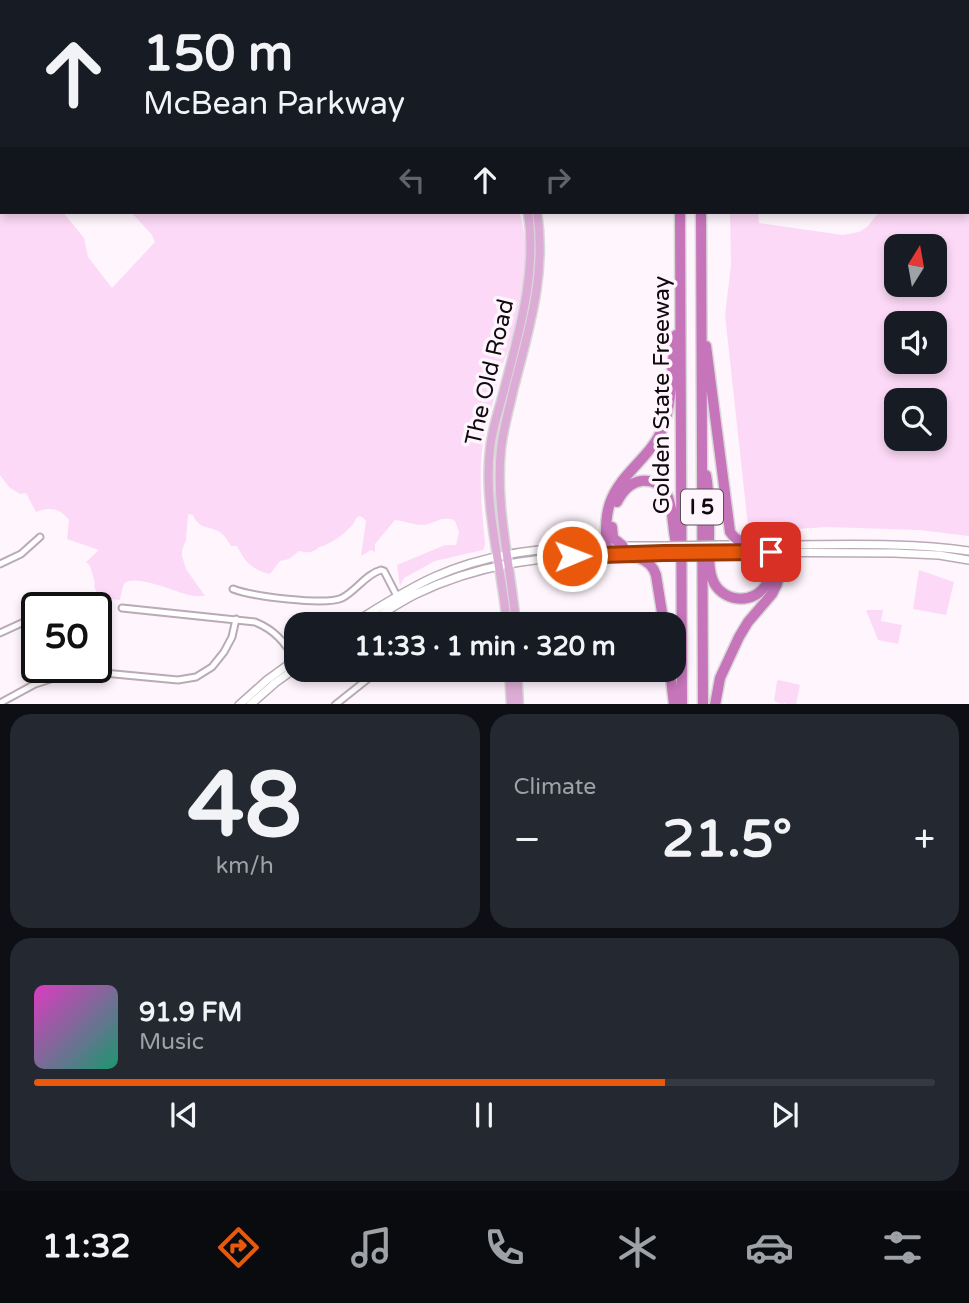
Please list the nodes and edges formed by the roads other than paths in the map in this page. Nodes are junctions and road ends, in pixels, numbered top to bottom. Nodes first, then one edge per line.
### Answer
1 (527, 214) edge
2 (537, 214) edge
3 (680, 214) edge
4 (701, 214) edge
5 (701, 310) junction
6 (681, 311) junction
7 (701, 443) junction
8 (40, 537) dead end
9 (918, 545) junction
10 (774, 548) junction
11 (623, 550) junction
12 (605, 551) junction
13 (969, 551) edge
14 (894, 553) junction
15 (681, 558) junction
16 (503, 560) junction
17 (969, 560) edge
18 (0, 564) edge
19 (233, 589) dead end
20 (397, 596) junction
21 (122, 608) dead end
22 (371, 612) edge
23 (387, 612) edge
24 (506, 612) edge
25 (513, 612) edge
26 (662, 612) edge
27 (236, 619) junction
28 (21, 623) edge
29 (0, 632) edge
30 (284, 643) edge
31 (284, 668) edge
32 (284, 676) edge
33 (364, 682) edge
34 (510, 682) edge
35 (518, 682) edge
36 (671, 682) edge
37 (0, 703) edge
38 (240, 704) edge
39 (251, 704) edge
40 (336, 704) edge
41 (511, 704) edge
42 (519, 704) edge
43 (674, 704) edge
44 (682, 704) edge
45 (703, 704) edge
46 (715, 704) edge

1 - 16 main road, The Old Road
2 - 16 main road, The Old Road
3 - 6 highway, Golden State Freeway / I 5
4 - 5 highway, Golden State Freeway / I 5
5 - 7 highway, Golden State Freeway / I 5
5 - 10 highway
6 - 12 highway
6 - 15 highway, Golden State Freeway / I 5
7 - 10 highway
7 - 45 highway, Golden State Freeway / I 5
8 - 18 street
9 - 10 main road
9 - 13 main road
9 - 14 main road
10 - 11 main road, bridge
10 - 14 main road
10 - 46 highway
11 - 12 highway
11 - 15 highway
12 - 16 main road
12 - 26 highway
14 - 17 main road
15 - 44 highway, Golden State Freeway / I 5
16 - 20 main road
16 - 23 main road
16 - 24 main road, The Old Road
16 - 25 main road, The Old Road
19 - 20 street
20 - 22 main road
21 - 27 street
27 - 30 street
27 - 37 street
28 - 29 street
31 - 38 main road
32 - 39 main road
33 - 40 street
34 - 41 main road
35 - 42 main road
36 - 43 highway

